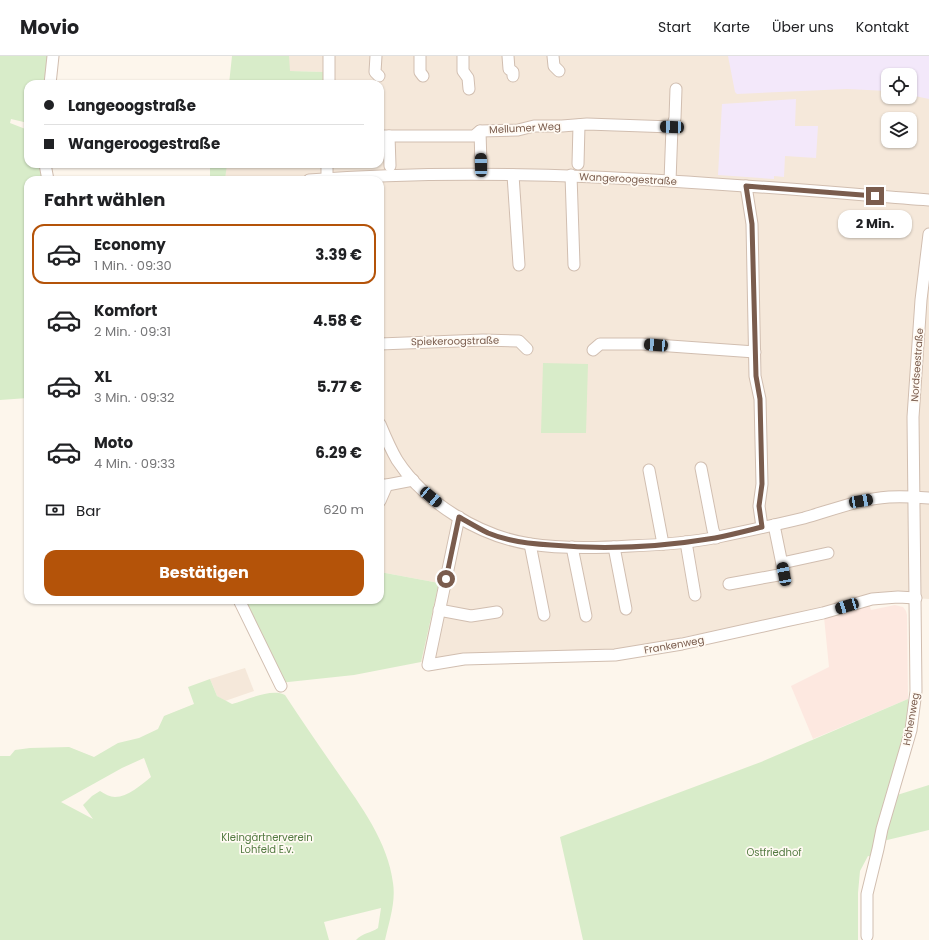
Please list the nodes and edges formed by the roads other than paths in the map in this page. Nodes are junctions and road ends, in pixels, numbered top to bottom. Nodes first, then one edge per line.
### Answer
1 (53, 56) edge
2 (329, 56) edge
3 (376, 56) edge
4 (420, 56) edge
5 (463, 56) edge
6 (508, 56) edge
7 (553, 56) edge
8 (559, 71) dead end
9 (378, 76) dead end
10 (423, 76) dead end
11 (513, 76) dead end
12 (50, 80) edge
13 (329, 80) edge
14 (676, 88) dead end
15 (469, 90) dead end
16 (579, 125) junction
17 (672, 127) junction
18 (480, 131) junction
19 (385, 136) edge
20 (578, 164) dead end
21 (481, 165) dead end
22 (390, 166) dead end
23 (513, 174) junction
24 (572, 175) junction
25 (384, 177) edge
26 (670, 181) junction
27 (746, 186) junction
28 (929, 200) edge
29 (929, 234) edge
30 (519, 265) dead end
31 (574, 265) dead end
32 (926, 287) edge
33 (384, 344) edge
34 (527, 349) dead end
35 (593, 350) dead end
36 (755, 352) junction
37 (384, 443) edge
38 (701, 468) dead end
39 (649, 470) dead end
40 (413, 480) junction
41 (384, 485) edge
42 (914, 497) junction
43 (929, 498) edge
44 (459, 517) junction
45 (774, 525) junction
46 (762, 527) junction
47 (716, 538) junction
48 (686, 542) junction
49 (530, 544) junction
50 (663, 544) junction
51 (572, 547) junction
52 (614, 547) junction
53 (828, 553) dead end
54 (782, 563) junction
55 (729, 584) dead end
56 (694, 595) dead end
57 (916, 598) junction
58 (241, 604) edge
59 (626, 609) dead end
60 (439, 610) junction
61 (497, 612) dead end
62 (544, 615) dead end
63 (586, 616) dead end
64 (281, 686) dead end
65 (867, 936) dead end

1 - 12 street
2 - 13 street
3 - 9 street
4 - 10 street
5 - 15 street
6 - 11 street
7 - 8 street
14 - 17 street
16 - 17 street, Mellumer Weg
16 - 18 street, Mellumer Weg
16 - 20 street
17 - 26 street
18 - 19 street, Mellumer Weg
18 - 21 street
19 - 22 street
23 - 24 street, Wangeroogestraße
23 - 25 street, Wangeroogestraße
23 - 30 street
24 - 26 street, Wangeroogestraße
24 - 31 street
26 - 27 street, Wangeroogestraße
27 - 28 street, Wangeroogestraße
27 - 36 street
29 - 32 street, Nordseestraße
32 - 42 street, Nordseestraße
33 - 34 street, Spiekeroogstraße
35 - 36 street
36 - 46 street
37 - 40 street
38 - 47 street
39 - 50 street
40 - 41 street
40 - 44 street
42 - 43 street
42 - 45 street
42 - 57 street, Höhenweg
44 - 49 street
44 - 60 street
45 - 46 street
45 - 54 street
46 - 47 street
47 - 48 street
48 - 50 street
48 - 56 street
49 - 51 street
49 - 62 street
50 - 52 street
51 - 52 street
51 - 63 street
52 - 59 street
53 - 54 street
54 - 55 street
57 - 60 street, Frankenweg
57 - 65 street, Höhenweg
58 - 64 street
60 - 61 street

